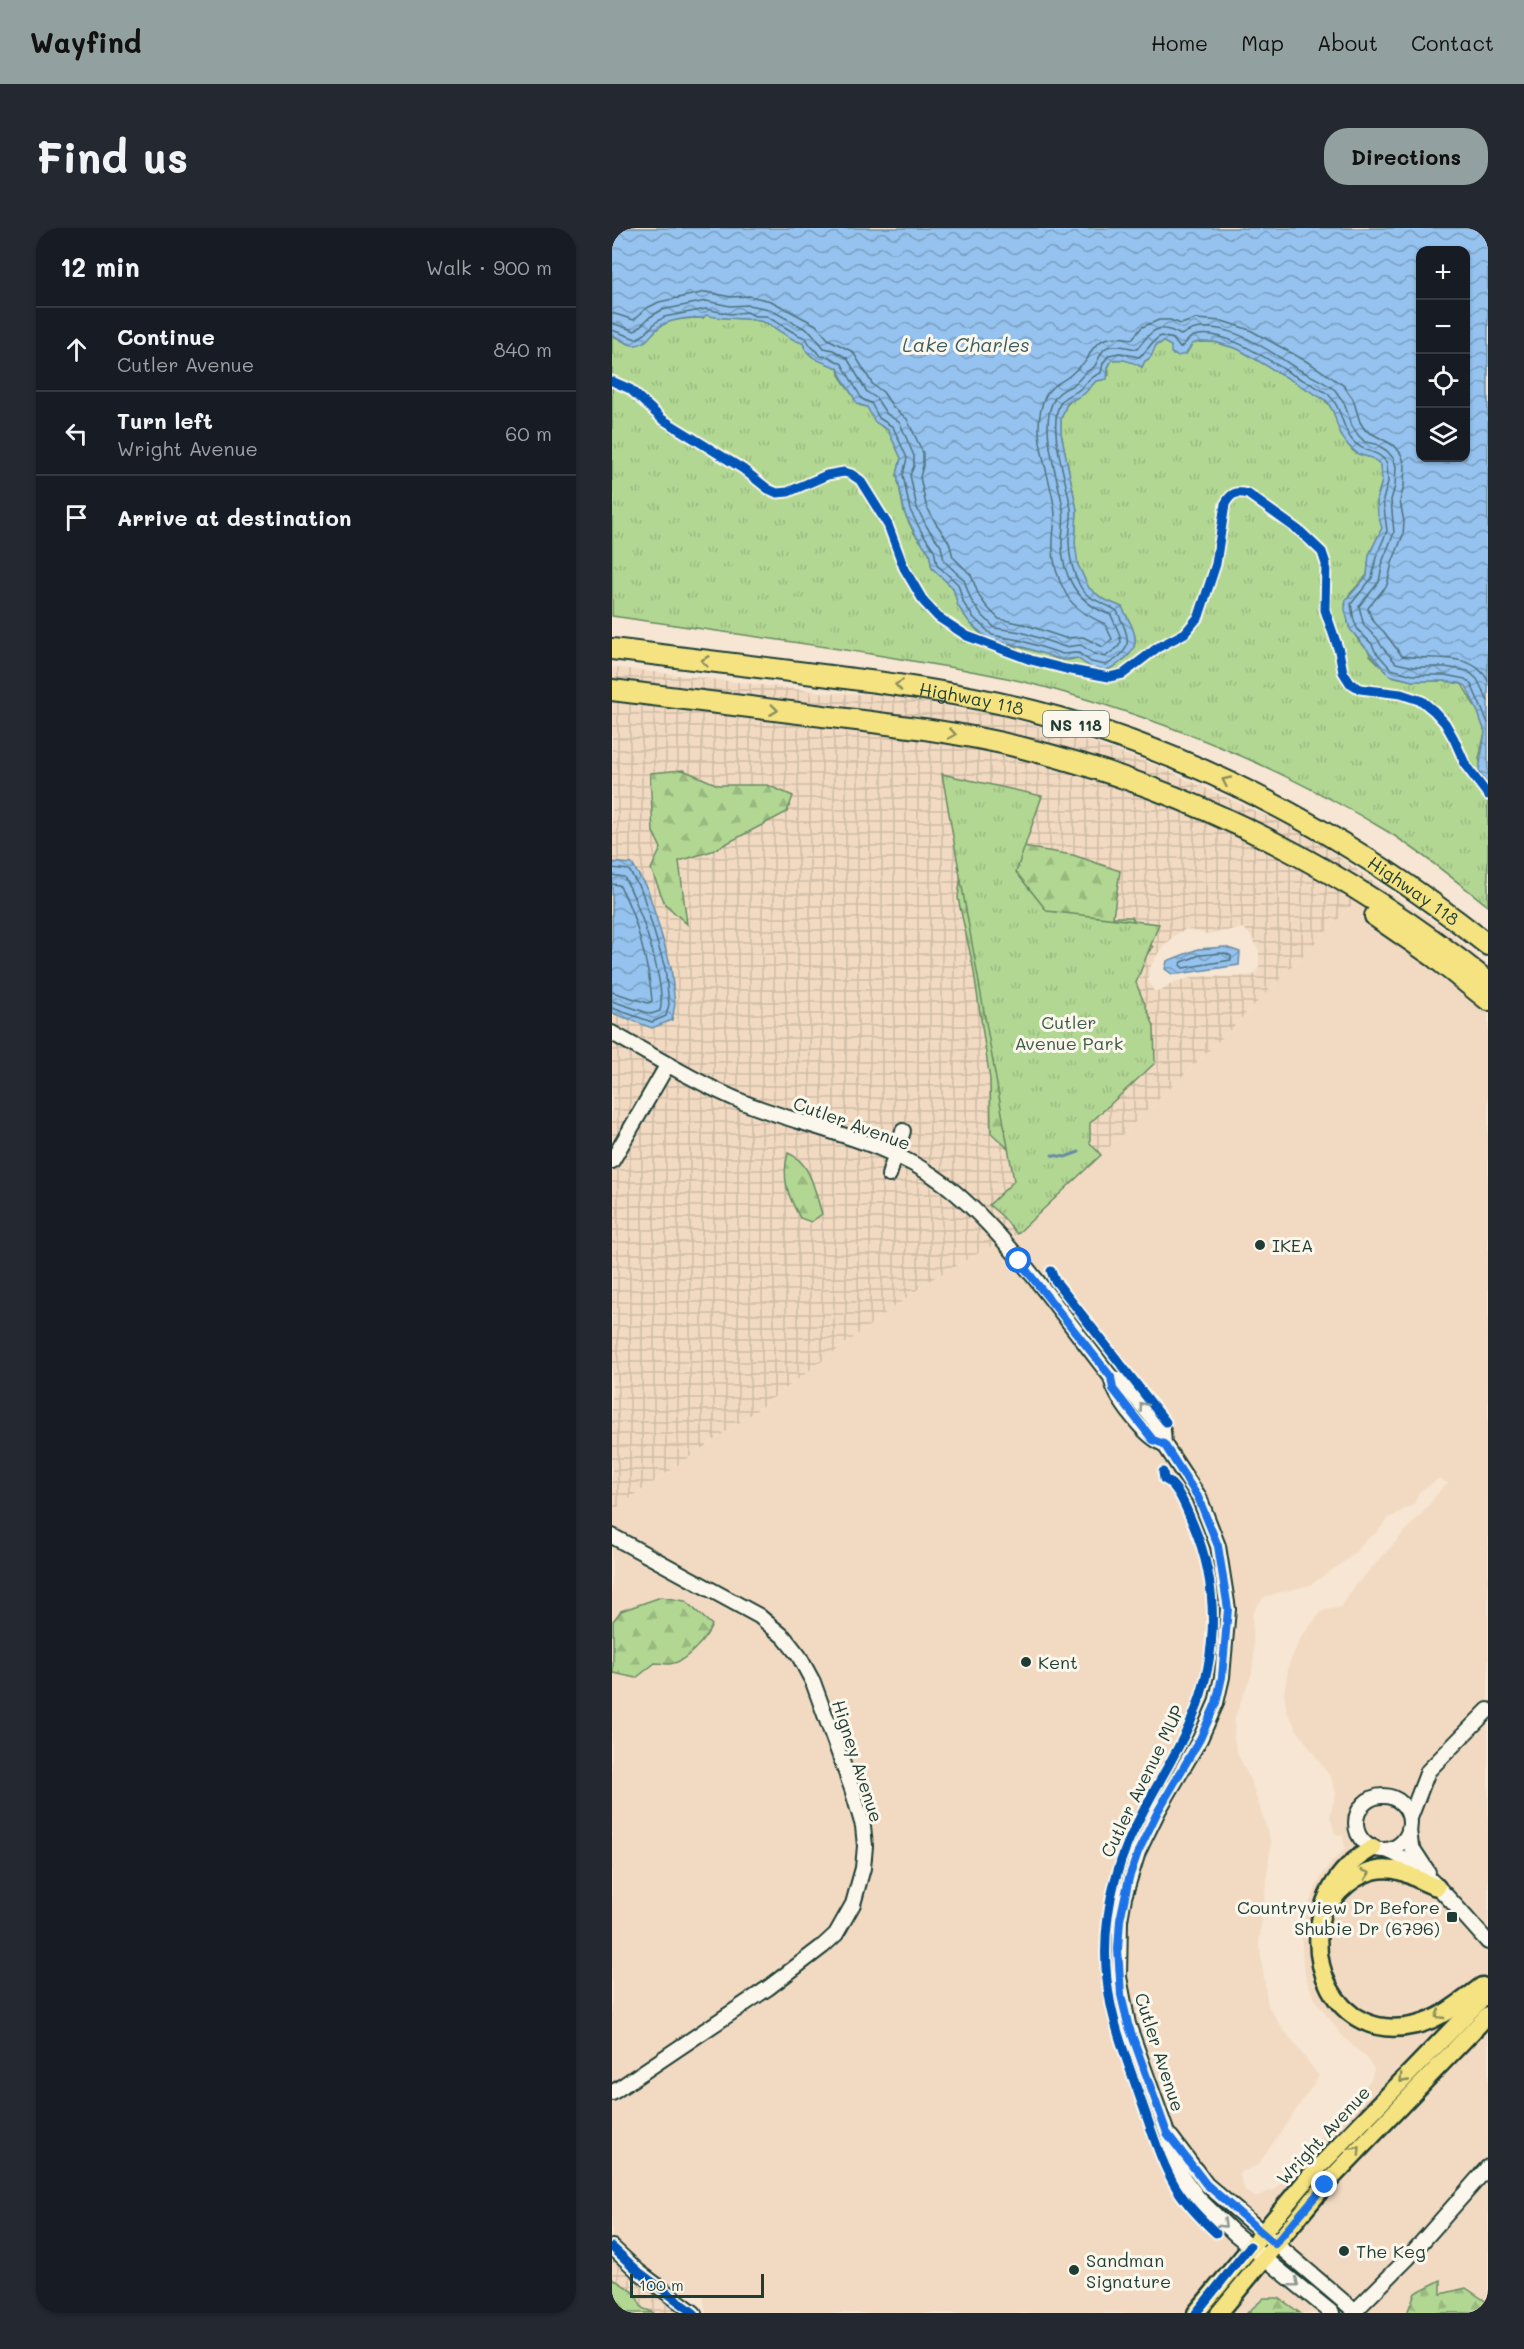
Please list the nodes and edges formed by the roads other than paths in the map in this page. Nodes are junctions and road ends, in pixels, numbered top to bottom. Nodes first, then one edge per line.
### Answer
1 (612, 649) edge
2 (612, 690) edge
3 (1152, 788) junction
4 (1258, 796) junction
5 (1488, 936) edge
6 (1488, 945) edge
7 (1488, 982) edge
8 (1488, 1000) edge
9 (612, 1034) edge
10 (668, 1064) junction
11 (903, 1131) dead end
12 (895, 1156) junction
13 (612, 1161) edge
14 (889, 1175) dead end
15 (612, 1536) edge
16 (1488, 1710) edge
17 (1420, 1786) junction
18 (1391, 1797) junction
19 (1409, 1824) junction
20 (1379, 1849) junction
21 (1437, 1887) junction
22 (1323, 1911) junction
23 (1488, 1942) edge
24 (1488, 1982) edge
25 (1488, 1992) edge
26 (1488, 2015) edge
27 (612, 2092) edge
28 (1167, 2133) junction
29 (1488, 2167) edge
30 (1262, 2232) junction
31 (1275, 2244) junction
32 (1250, 2246) junction
33 (612, 2247) edge
34 (1264, 2258) junction
35 (1356, 2312) edge
36 (694, 2313) edge
37 (1196, 2313) edge
38 (1219, 2313) edge
39 (1332, 2313) edge

4 -> 1 highway, Highway 118 / NS 118
2 -> 3 highway, Highway 118 / NS 118
3 - 7 highway, Highway 118 / NS 118
3 - 8 highway
4 - 5 highway
4 - 6 highway, Highway 118 / NS 118
9 - 10 street, Cutler Avenue
10 - 12 street, Cutler Avenue
10 - 13 street
11 - 12 street
12 - 14 street
12 - 28 street, Cutler Avenue
15 - 27 street, Higney Avenue
16 - 17 street
17 - 18 street
17 - 19 street
18 - 19 street
18 - 20 street
19 - 20 street
19 - 21 street
20 - 21 street
20 - 22 main road
22 -> 21 main road
21 - 23 street
24 -> 22 main road
25 -> 30 main road, Wright Avenue
31 -> 26 main road, Wright Avenue
28 - 30 street, Cutler Avenue
28 -> 32 street, Cutler Avenue
29 - 35 street
30 - 31 street, Cutler Avenue
30 - 32 main road, Wright Avenue
31 - 34 main road, Wright Avenue
31 - 35 street, Cutler Avenue
32 - 34 street, Cutler Avenue
32 - 37 main road, Wright Avenue
33 - 36 street
34 - 38 main road, Wright Avenue
34 -> 39 street, Cutler Avenue

